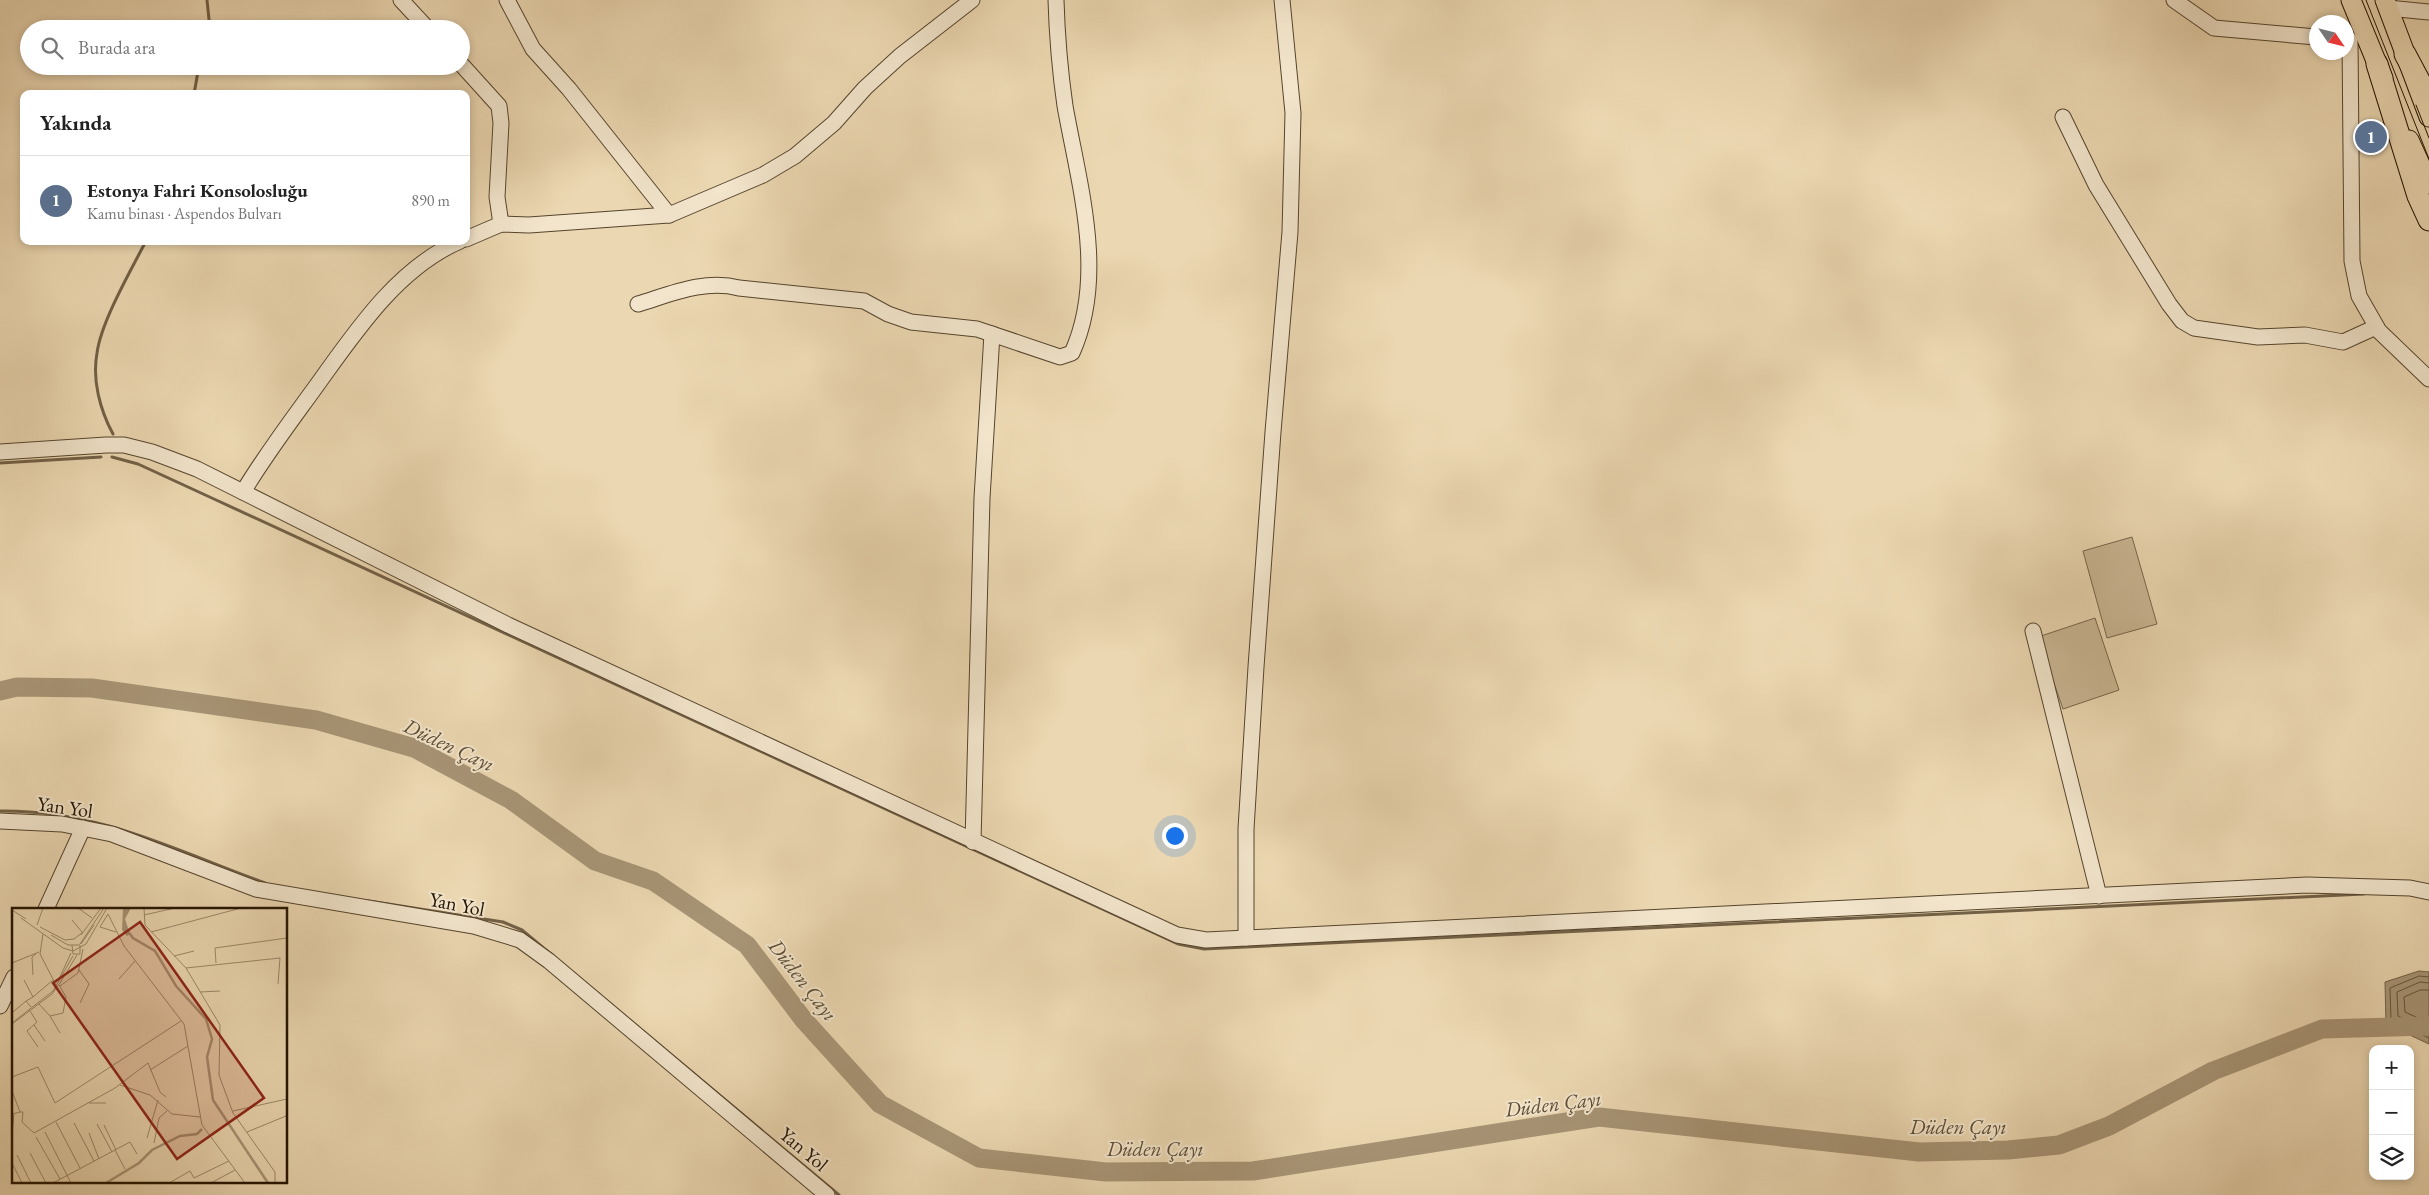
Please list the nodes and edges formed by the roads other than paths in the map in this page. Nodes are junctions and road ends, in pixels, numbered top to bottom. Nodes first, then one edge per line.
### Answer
1 (401, 0) edge
2 (507, 0) edge
3 (972, 0) edge
4 (1056, 0) edge
5 (1282, 0) edge
6 (2174, 0) edge
7 (2351, 0) edge
8 (2386, 4) edge
9 (2429, 12) edge
10 (420, 20) edge
11 (2309, 36) edge
12 (2355, 40) edge
13 (2405, 54) junction
14 (2377, 64) junction
15 (470, 74) edge
16 (2429, 99) edge
17 (2064, 117) dead end
18 (2429, 117) edge
19 (2429, 184) edge
20 (669, 215) junction
21 (2429, 220) edge
22 (501, 224) junction
23 (470, 237) edge
24 (451, 245) edge
25 (638, 304) dead end
26 (2376, 326) junction
27 (992, 334) junction
28 (2429, 379) edge
29 (0, 452) edge
30 (243, 492) junction
31 (2033, 631) dead end
32 (0, 820) edge
33 (83, 828) junction
34 (973, 842) junction
35 (2429, 892) edge
36 (2099, 896) junction
37 (46, 908) edge
38 (1246, 938) junction
39 (12, 981) edge
40 (0, 1006) edge
41 (827, 1195) edge

1 - 10 street
2 - 20 street
3 - 20 street
4 - 27 street
5 - 38 street
6 - 11 street
7 - 12 main road
8 - 9 street
8 - 13 main road
12 - 14 main road
12 - 26 street
13 - 16 highway
13 - 18 main road
14 - 19 main road
14 - 21 highway
15 - 22 street
17 - 26 street
20 - 22 street
22 - 23 street
24 - 30 street
25 - 27 street
26 - 28 street
27 - 34 street
29 - 30 street
30 - 34 street
31 - 36 street
32 - 33 street, Yan Yol
33 - 37 street
33 - 41 street, Yan Yol
34 - 38 street
35 - 36 street
36 - 38 street
39 - 40 street

